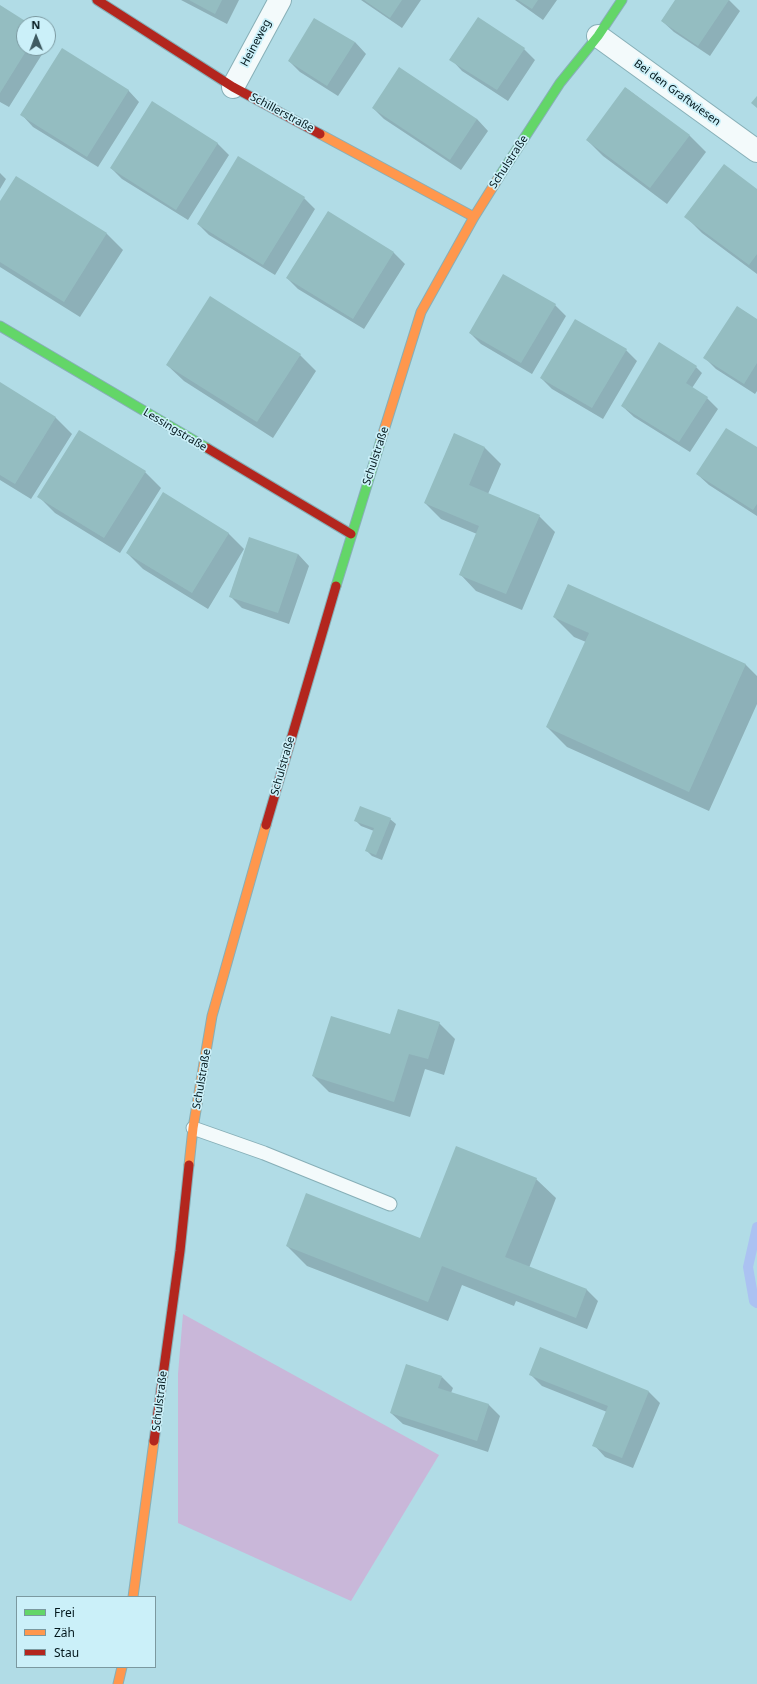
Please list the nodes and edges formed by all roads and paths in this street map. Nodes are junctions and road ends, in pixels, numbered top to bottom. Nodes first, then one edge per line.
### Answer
1 (97, 0) edge
2 (280, 0) edge
3 (622, 0) edge
4 (598, 36) junction
5 (233, 87) junction
6 (757, 151) edge
7 (474, 217) junction
8 (0, 326) edge
9 (351, 534) junction
10 (193, 1128) junction
11 (390, 1204) dead end
12 (133, 1596) edge
13 (122, 1668) edge
14 (118, 1684) edge

1 - 5 street, Schillerstraße
2 - 5 street, Heineweg
3 - 4 street, Schulstraße
4 - 6 street, Bei den Graftwiesen
4 - 7 street, Schulstraße
5 - 7 street, Schillerstraße
7 - 9 street, Schulstraße
8 - 9 street, Lessingstraße
9 - 10 street, Schulstraße
10 - 11 lane
10 - 12 street, Schulstraße
13 - 14 street

